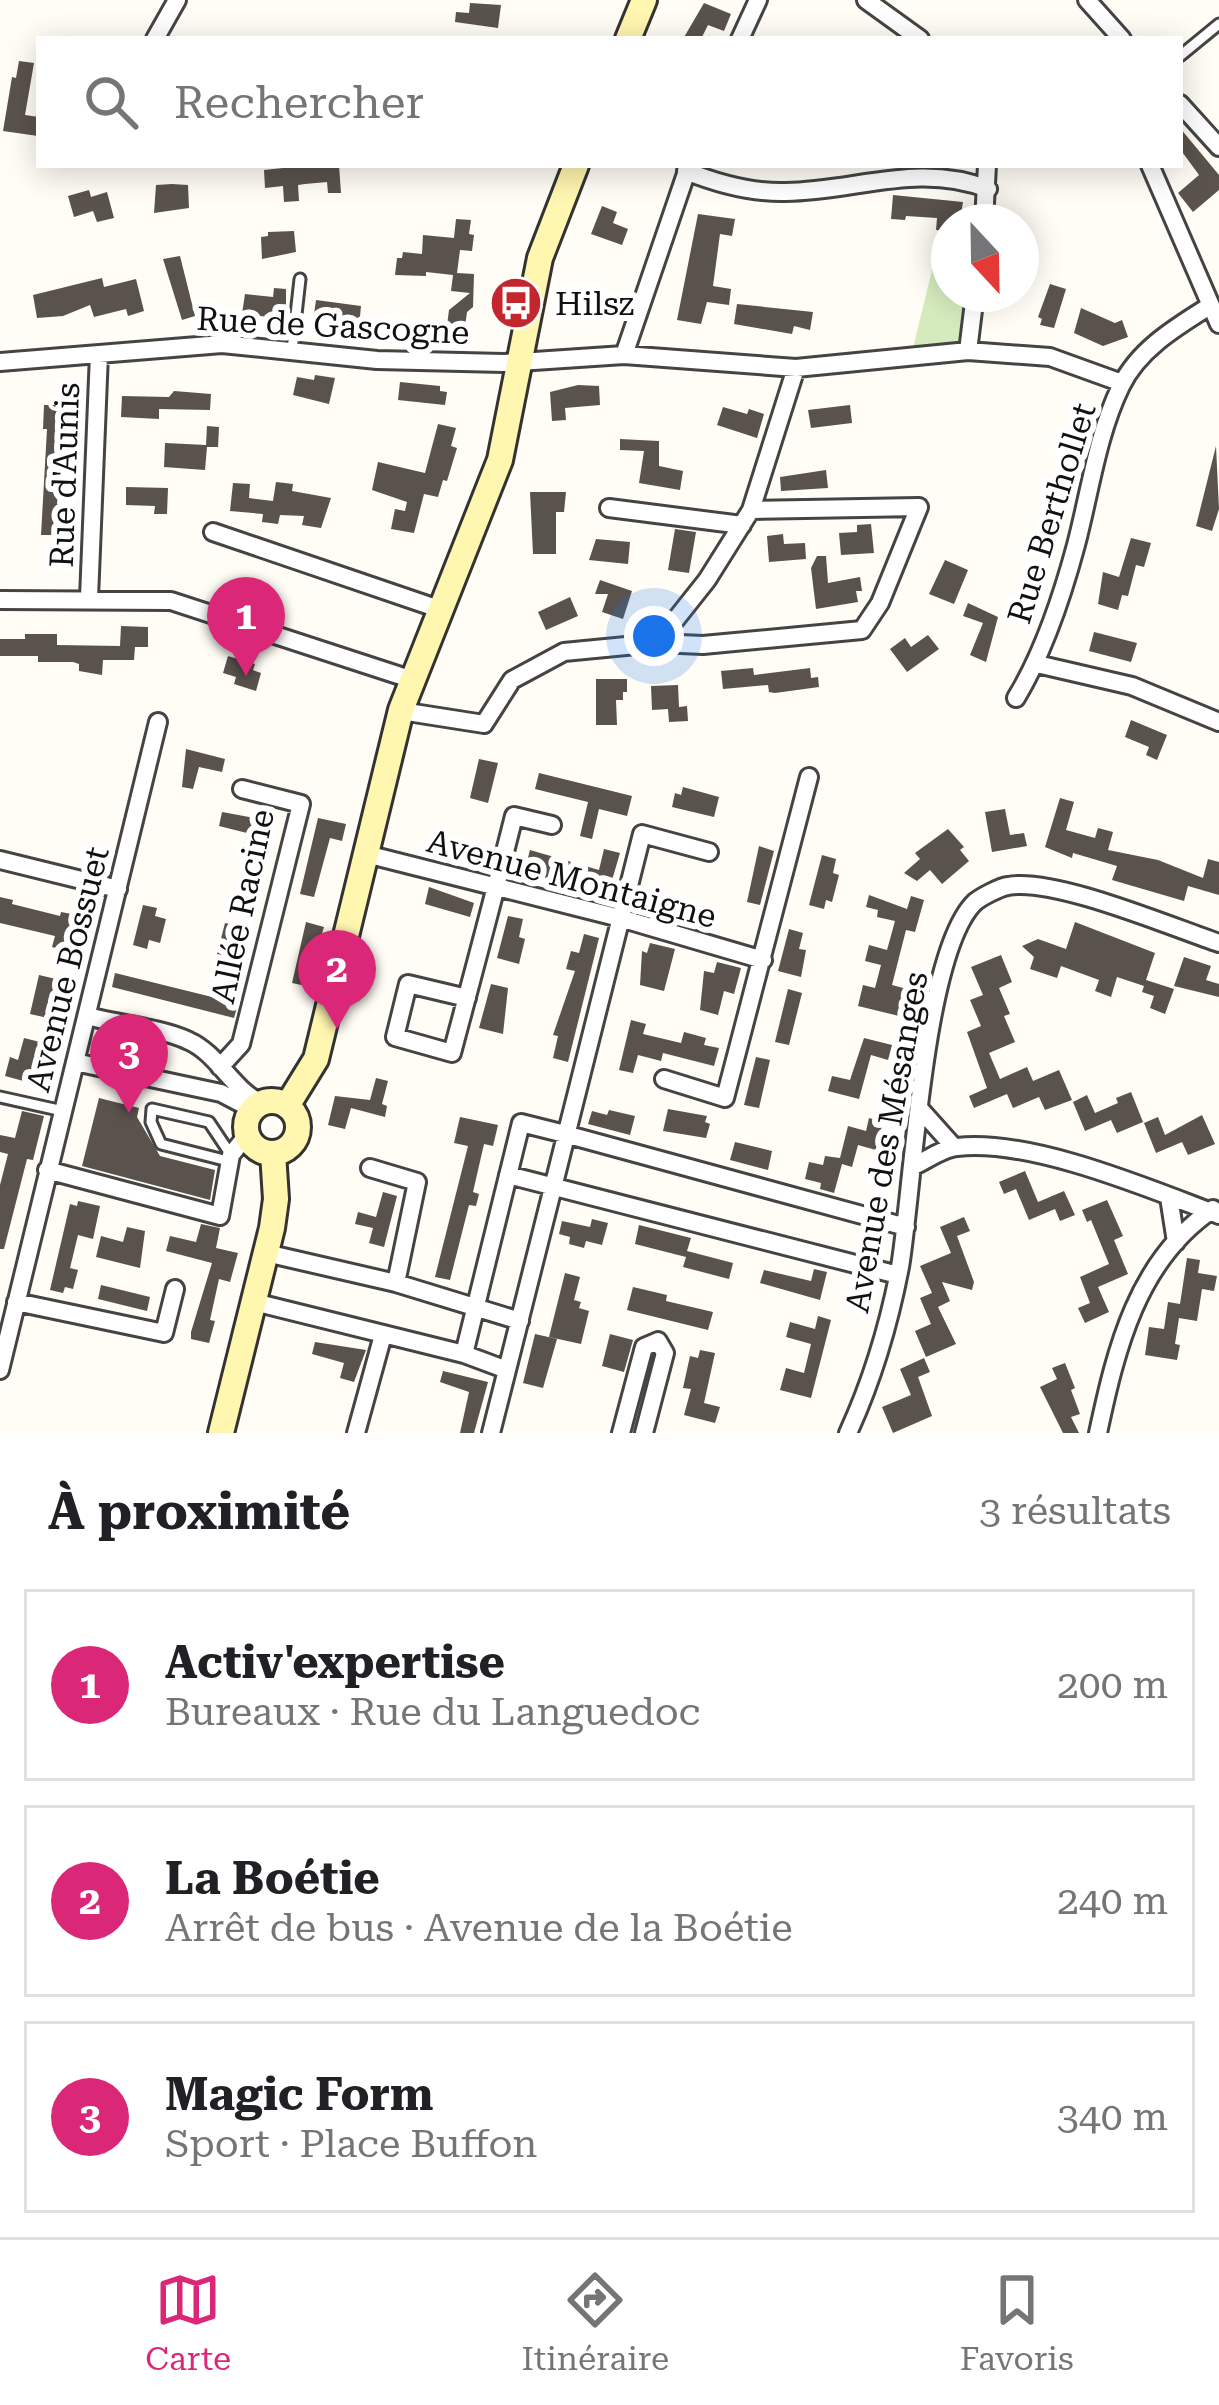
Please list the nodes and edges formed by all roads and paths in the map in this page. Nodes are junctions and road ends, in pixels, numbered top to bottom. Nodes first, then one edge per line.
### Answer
1 (177, 0) edge
2 (644, 0) edge
3 (758, 0) edge
4 (866, 0) edge
5 (1087, 0) edge
6 (1219, 24) edge
7 (157, 36) edge
8 (629, 36) edge
9 (741, 36) edge
10 (916, 36) edge
11 (1119, 36) edge
12 (1183, 54) edge
13 (1183, 107) edge
14 (1219, 148) edge
15 (575, 168) edge
16 (687, 168) edge
17 (987, 168) edge
18 (1151, 168) edge
19 (988, 189) junction
20 (986, 204) edge
21 (300, 279) dead end
22 (1208, 307) junction
23 (973, 312) edge
24 (1219, 324) edge
25 (292, 350) junction
26 (968, 351) junction
27 (99, 354) junction
28 (624, 356) junction
29 (519, 361) junction
30 (0, 362) edge
31 (796, 368) junction
32 (1122, 383) junction
33 (609, 508) dead end
34 (747, 517) junction
35 (213, 532) dead end
36 (89, 598) junction
37 (0, 600) edge
38 (439, 609) junction
39 (656, 644) junction
40 (1037, 664) junction
41 (410, 679) junction
42 (1016, 698) dead end
43 (401, 711) junction
44 (158, 722) dead end
45 (1219, 722) edge
46 (809, 777) dead end
47 (242, 789) dead end
48 (552, 825) dead end
49 (709, 852) dead end
50 (366, 854) junction
51 (0, 860) edge
52 (496, 886) junction
53 (118, 889) junction
54 (620, 918) junction
55 (1219, 943) edge
56 (763, 960) junction
57 (466, 998) junction
58 (86, 1016) junction
59 (75, 1062) junction
60 (220, 1067) junction
61 (664, 1079) dead end
62 (0, 1097) edge
63 (287, 1106) junction
64 (920, 1109) junction
65 (63, 1111) junction
66 (244, 1133) junction
67 (565, 1134) junction
68 (954, 1147) junction
69 (273, 1153) junction
70 (914, 1166) junction
71 (370, 1168) dead end
72 (47, 1170) junction
73 (508, 1175) junction
74 (552, 1187) junction
75 (1169, 1197) junction
76 (1215, 1211) edge
77 (906, 1227) junction
78 (1176, 1242) junction
79 (266, 1253) junction
80 (898, 1275) junction
81 (396, 1283) junction
82 (175, 1289) dead end
83 (16, 1302) junction
84 (254, 1302) junction
85 (474, 1306) junction
86 (520, 1321) junction
87 (382, 1335) junction
88 (464, 1354) junction
89 (0, 1370) edge
90 (507, 1370) junction
91 (221, 1433) edge
92 (356, 1433) edge
93 (490, 1433) edge
94 (621, 1433) edge
95 (644, 1433) edge
96 (848, 1433) edge
97 (1098, 1433) edge

1 - 7 street
2 - 8 main road
3 - 9 street
4 - 10 street
5 - 11 street
6 - 12 lane
13 - 14 street
15 - 29 main road
16 - 19 street
16 - 28 street
17 - 19 street
18 - 22 street
19 - 20 street
21 - 25 lane
22 - 24 street
22 - 32 street, Rue Berthollet
23 - 26 street
25 - 27 street, Rue de Gascogne
25 - 29 street, Rue de Gascogne
26 - 31 street, Rue de Gascogne
26 - 32 street, Rue de Gascogne
27 - 30 street, Rue de Gascogne
27 - 36 street, Rue d'Aunis
28 - 29 street, Rue de Gascogne
28 - 31 street, Rue de Gascogne
29 - 38 main road
31 - 34 street
32 - 40 street, Rue Berthollet
33 - 34 street
34 - 39 street
34 - 39 street
35 - 38 street
36 - 37 street
36 - 41 street
38 - 41 main road
39 - 43 street
40 - 42 street, Rue Berthollet
40 - 45 street
41 - 43 main road
43 - 50 main road
44 - 53 street, Avenue Bossuet
46 - 56 street
47 - 60 street, Allée Racine
48 - 52 street
49 - 54 street
50 - 52 street, Avenue Montaigne
50 - 63 main road
51 - 53 street
52 - 54 street, Avenue Montaigne
52 - 57 street
53 - 58 street, Avenue Bossuet
54 - 56 street, Avenue Montaigne
54 - 67 street
55 - 64 street, Avenue des Mésanges
56 - 61 street
57 - 57 street
58 - 59 street, Avenue Bossuet
58 - 60 street
59 - 65 street, Avenue Bossuet
59 - 66 street
60 - 66 street
62 - 65 lane
63 - 66 main road
63 - 69 main road
64 - 68 street
64 - 70 street, Avenue des Mésanges
65 - 72 street, Avenue Bossuet
66 - 66 lane
66 - 69 main road
66 - 72 street
67 - 73 street
67 - 74 street
67 - 77 street
68 - 70 street
68 - 75 street
69 - 79 main road
70 - 77 street, Avenue des Mésanges
71 - 81 street
72 - 83 street, Avenue Bossuet
73 - 74 street
73 - 85 street
74 - 80 street
74 - 86 street
75 - 76 street
75 - 78 street
76 - 78 street
77 - 80 street, Avenue des Mésanges
78 - 97 street
79 - 81 street
79 - 84 main road
80 - 96 street, Avenue des Mésanges
81 - 85 street
82 - 83 street
83 - 89 street, Avenue Bossuet
84 - 87 street
84 - 91 main road
85 - 86 street
85 - 88 street
86 - 90 street
87 - 88 street
87 - 92 street
88 - 90 street
90 - 93 street
94 - 95 street

